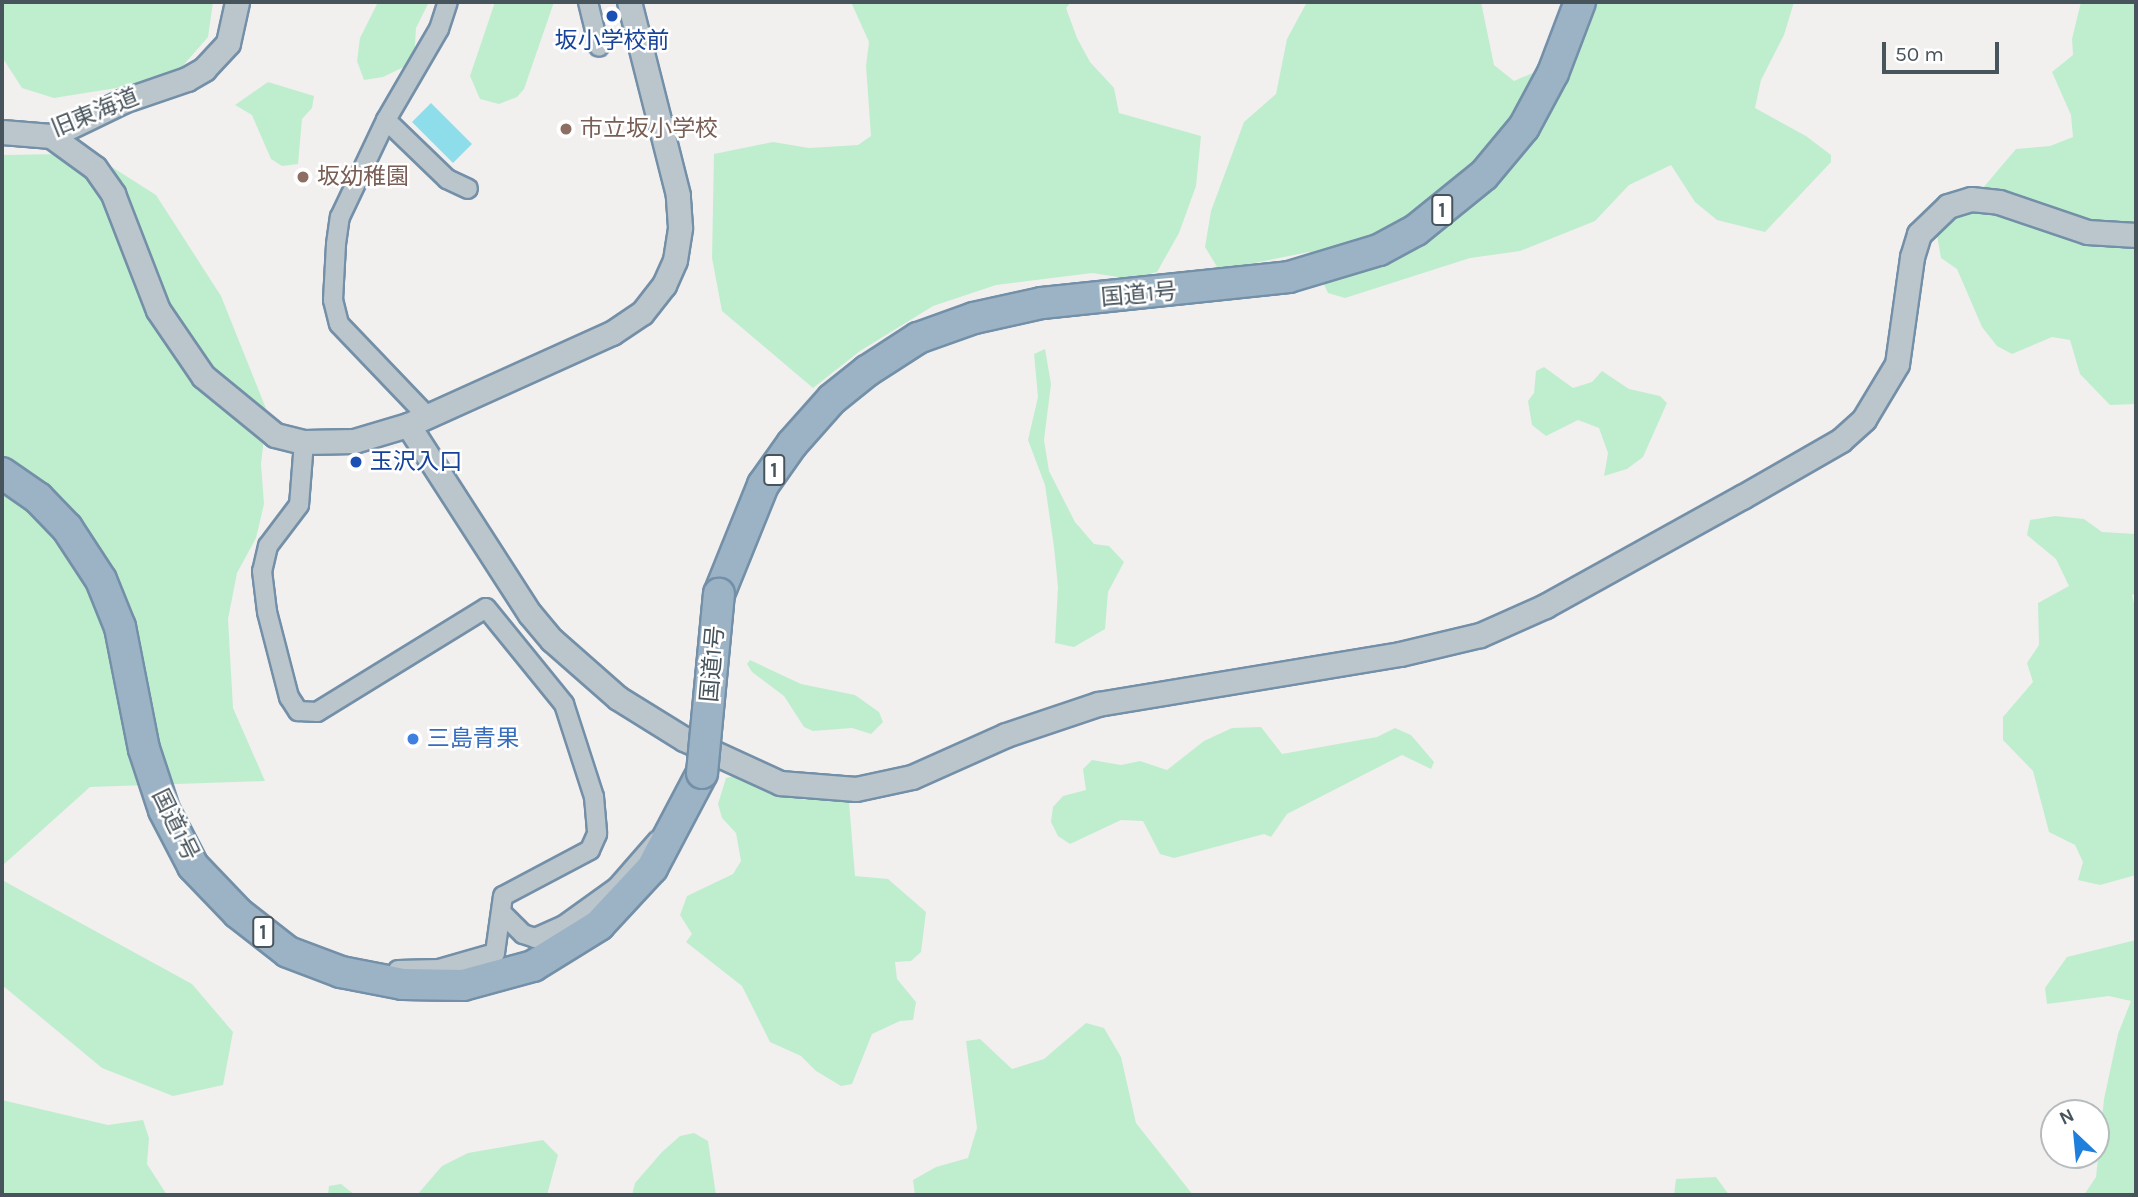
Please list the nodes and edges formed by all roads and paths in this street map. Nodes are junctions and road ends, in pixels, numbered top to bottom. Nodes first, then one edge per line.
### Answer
1 (237, 2) edge
2 (448, 2) edge
3 (588, 2) edge
4 (629, 2) edge
5 (1580, 2) edge
6 (599, 47) dead end
7 (386, 120) junction
8 (2, 132) edge
9 (51, 136) junction
10 (468, 189) dead end
11 (2136, 235) edge
12 (418, 421) junction
13 (304, 442) junction
14 (2, 473) edge
15 (679, 823) junction
16 (501, 912) junction
17 (377, 981) junction

1 - 9 street, 旧東海道
2 - 7 street
3 - 6 street
4 - 12 street
5 - 15 highway, 国道1号 / 1, bridge
7 - 10 street
7 - 12 street
8 - 9 street, 旧東海道
9 - 13 street
11 - 12 street
12 - 13 street
13 - 16 street
14 - 17 highway, 国道1号 / 1
15 - 16 street
15 - 17 highway, 国道1号 / 1
16 - 17 street

